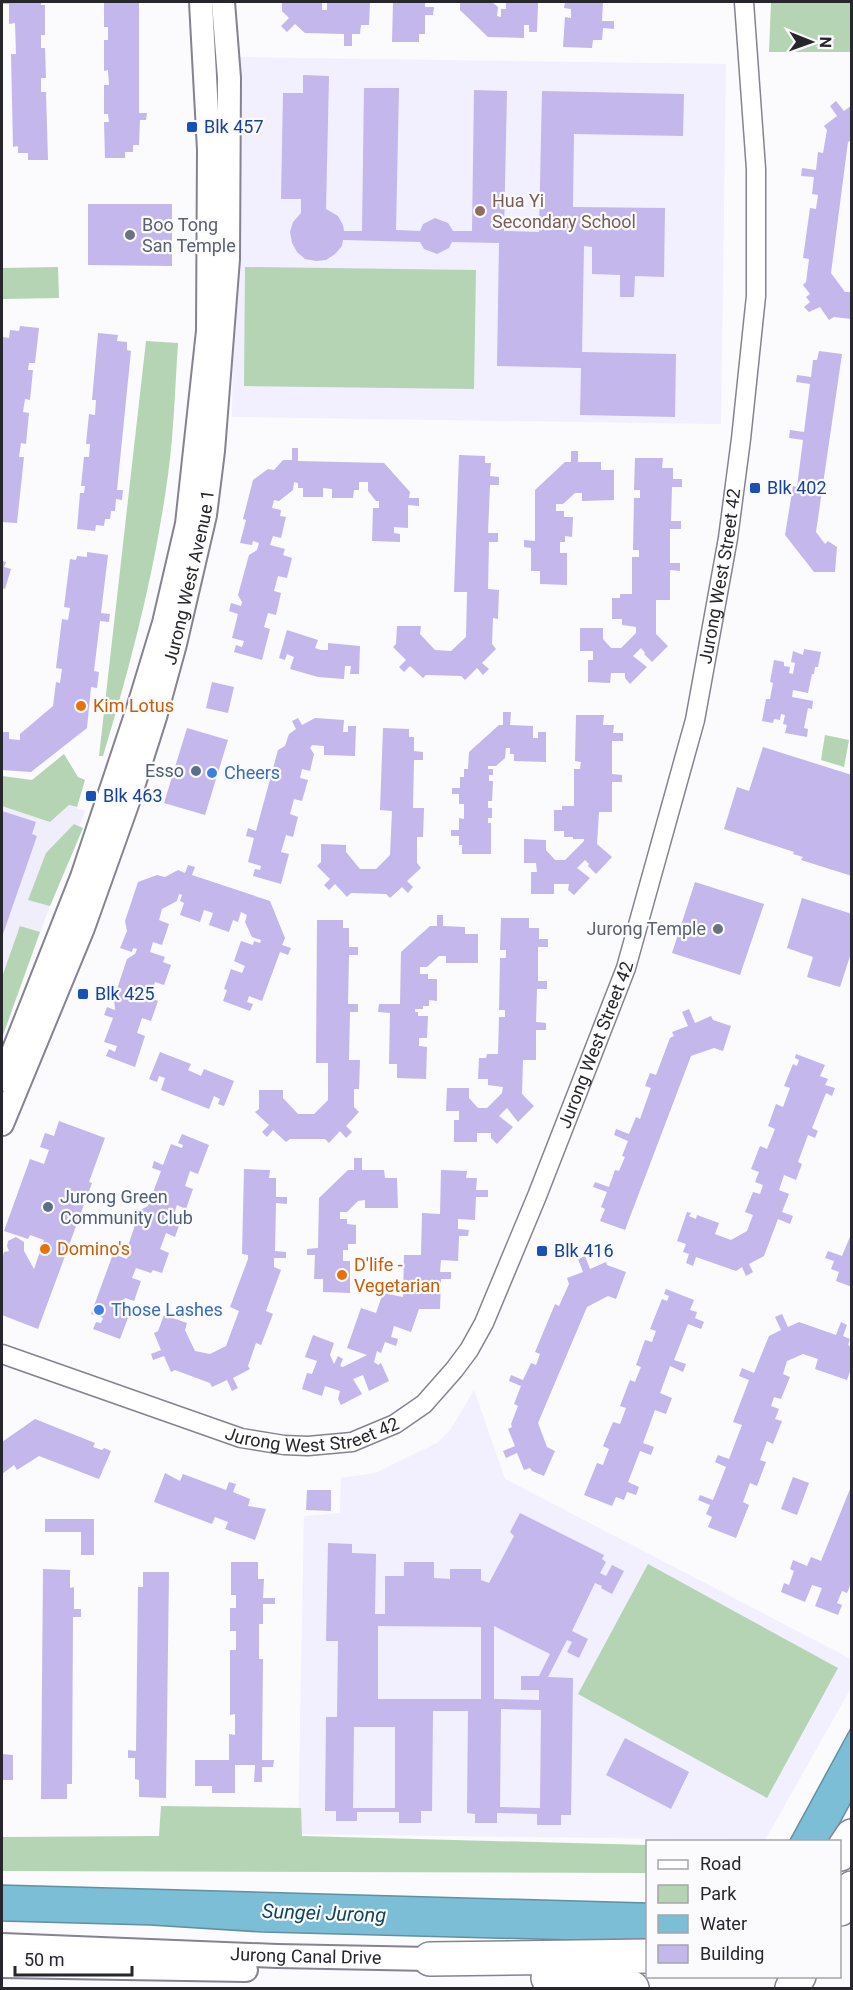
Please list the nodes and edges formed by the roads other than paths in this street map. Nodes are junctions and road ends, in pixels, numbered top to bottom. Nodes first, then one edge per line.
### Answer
1 (201, 2) edge
2 (223, 2) edge
3 (744, 2) edge
4 (2, 1080) edge
5 (2, 1125) edge
6 (2, 1354) edge
7 (852, 1836) edge
8 (841, 1852) edge
9 (852, 1888) edge
10 (841, 1907) edge
11 (2, 1945) edge
12 (646, 1956) edge
13 (2, 1966) edge
14 (428, 1966) junction
15 (632, 1989) edge

1 - 4 street, Jurong West Avenue 1
2 - 5 street, Jurong West Avenue 1
3 - 6 street, Jurong West Street 42
7 - 8 highway
9 - 10 highway
11 - 14 street, Jurong Canal Drive
12 - 14 highway
13 - 14 street, Jurong Canal Drive
14 - 15 highway

